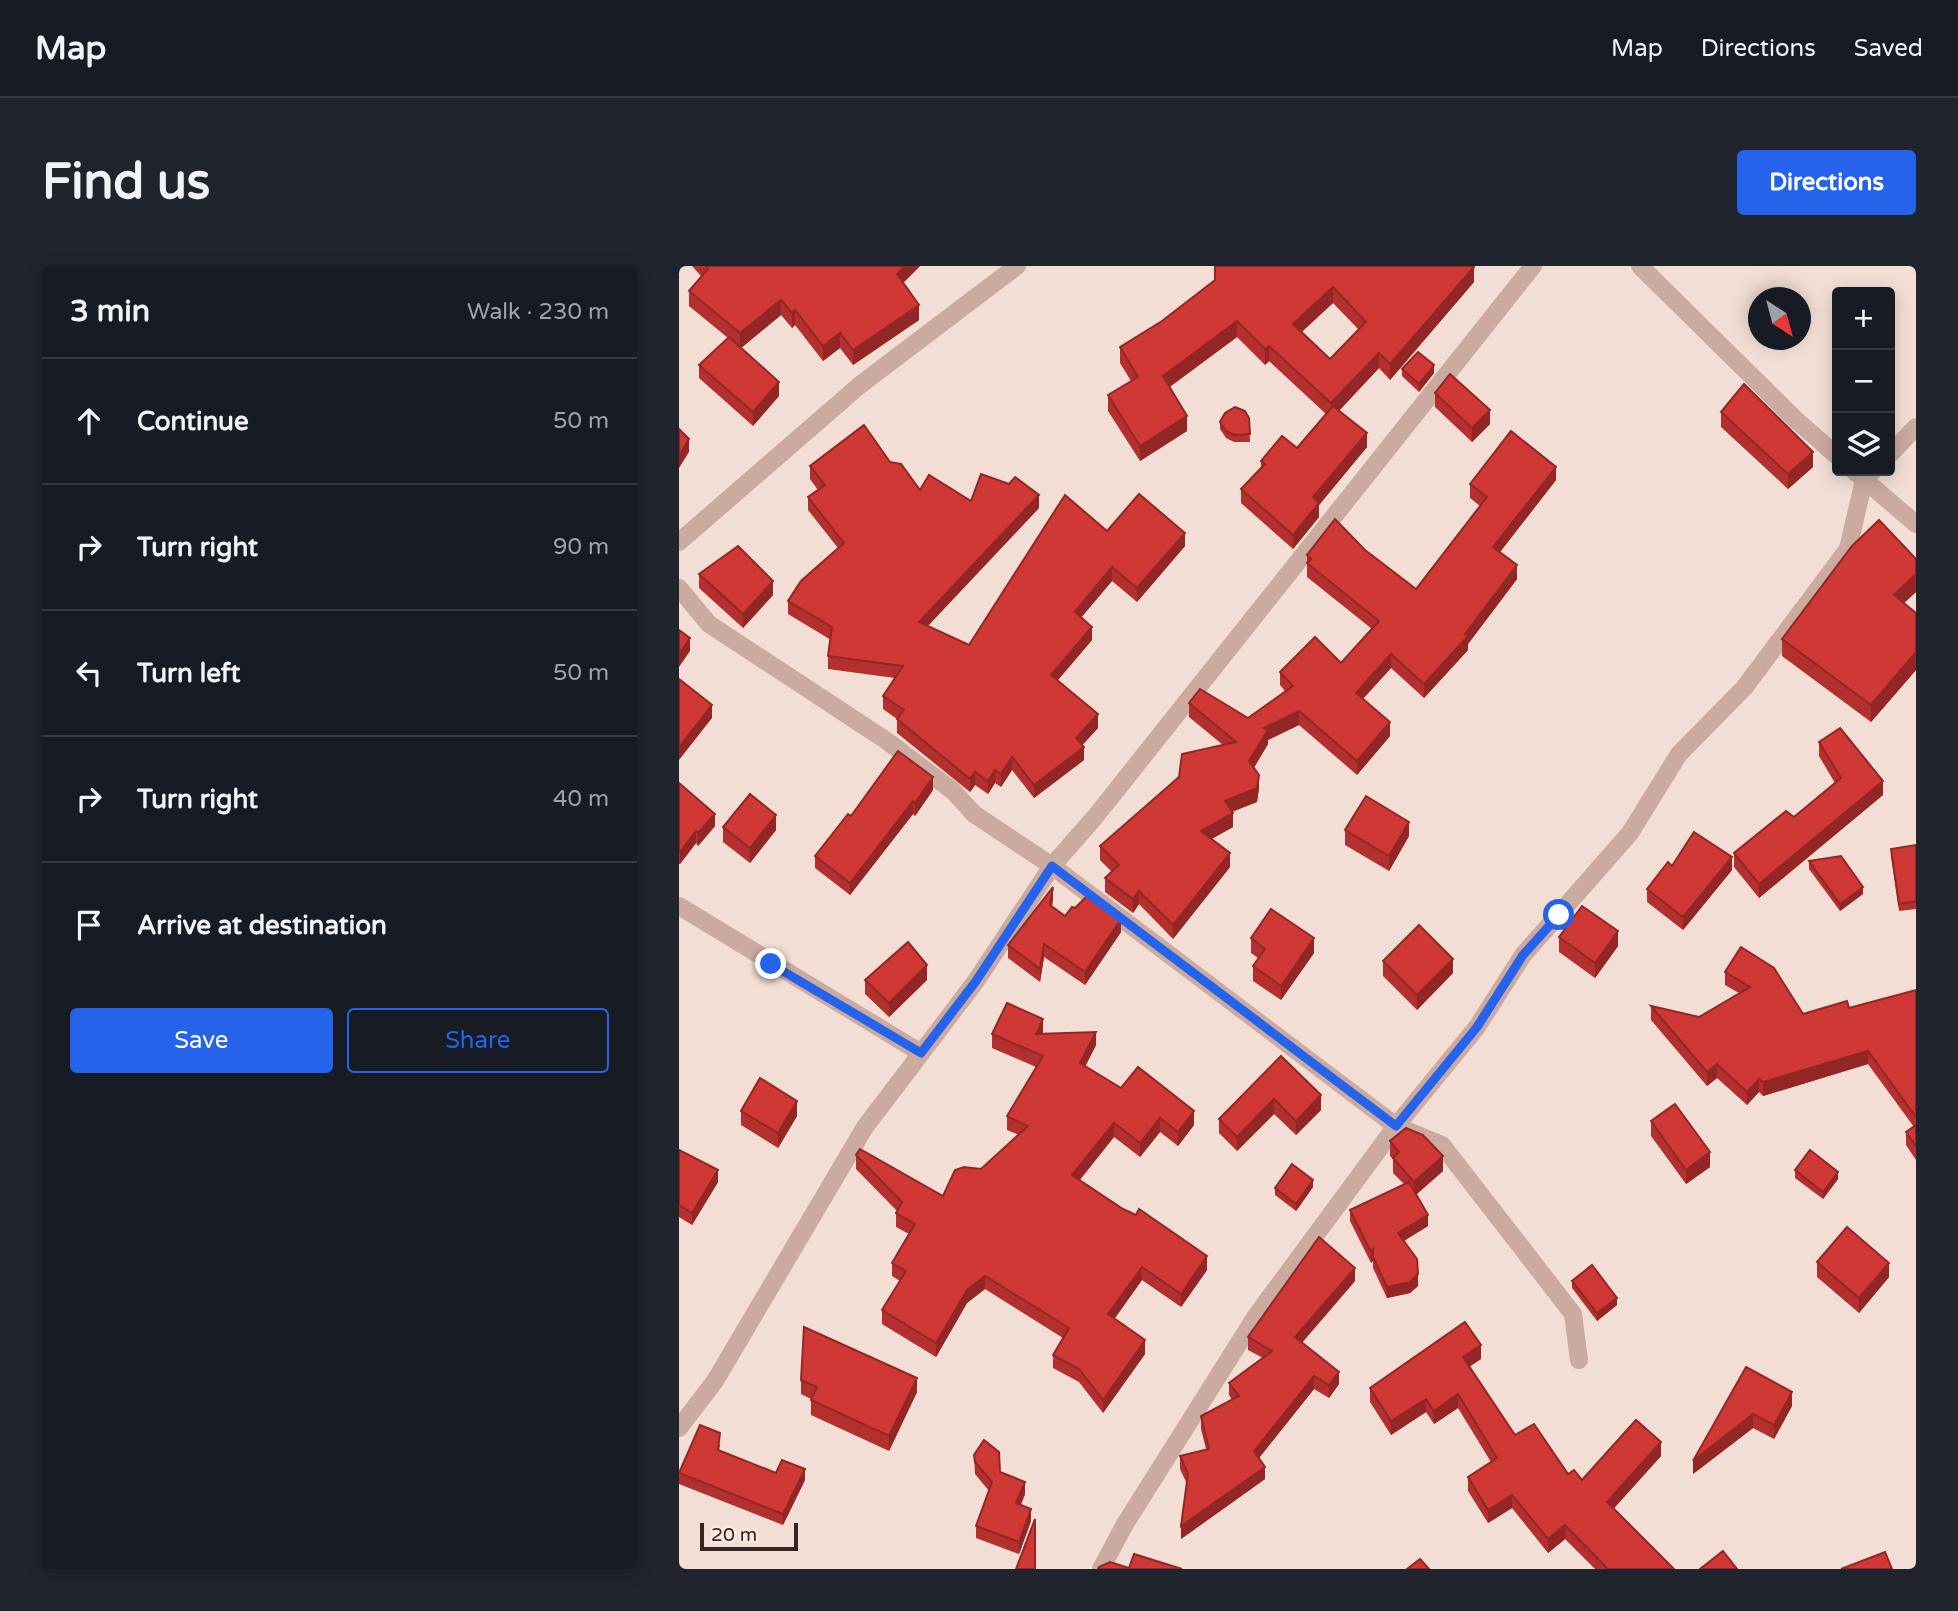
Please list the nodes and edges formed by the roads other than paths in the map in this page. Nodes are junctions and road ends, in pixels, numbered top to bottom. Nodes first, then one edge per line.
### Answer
1 (1017, 266) edge
2 (1533, 266) edge
3 (1640, 266) edge
4 (1916, 427) edge
5 (1895, 449) edge
6 (1832, 452) edge
7 (1864, 476) edge
8 (1866, 476) edge
9 (1916, 524) edge
10 (679, 542) edge
11 (679, 588) edge
12 (1052, 866) junction
13 (679, 906) edge
14 (921, 1053) junction
15 (1396, 1126) junction
16 (1579, 1360) dead end
17 (679, 1428) edge
18 (1101, 1569) edge

1 - 10 street
2 - 12 street
3 - 6 street
4 - 5 street
7 - 15 street
8 - 9 street
11 - 12 street
12 - 14 street
12 - 15 street
13 - 14 street
14 - 17 street
15 - 16 street
15 - 18 street

